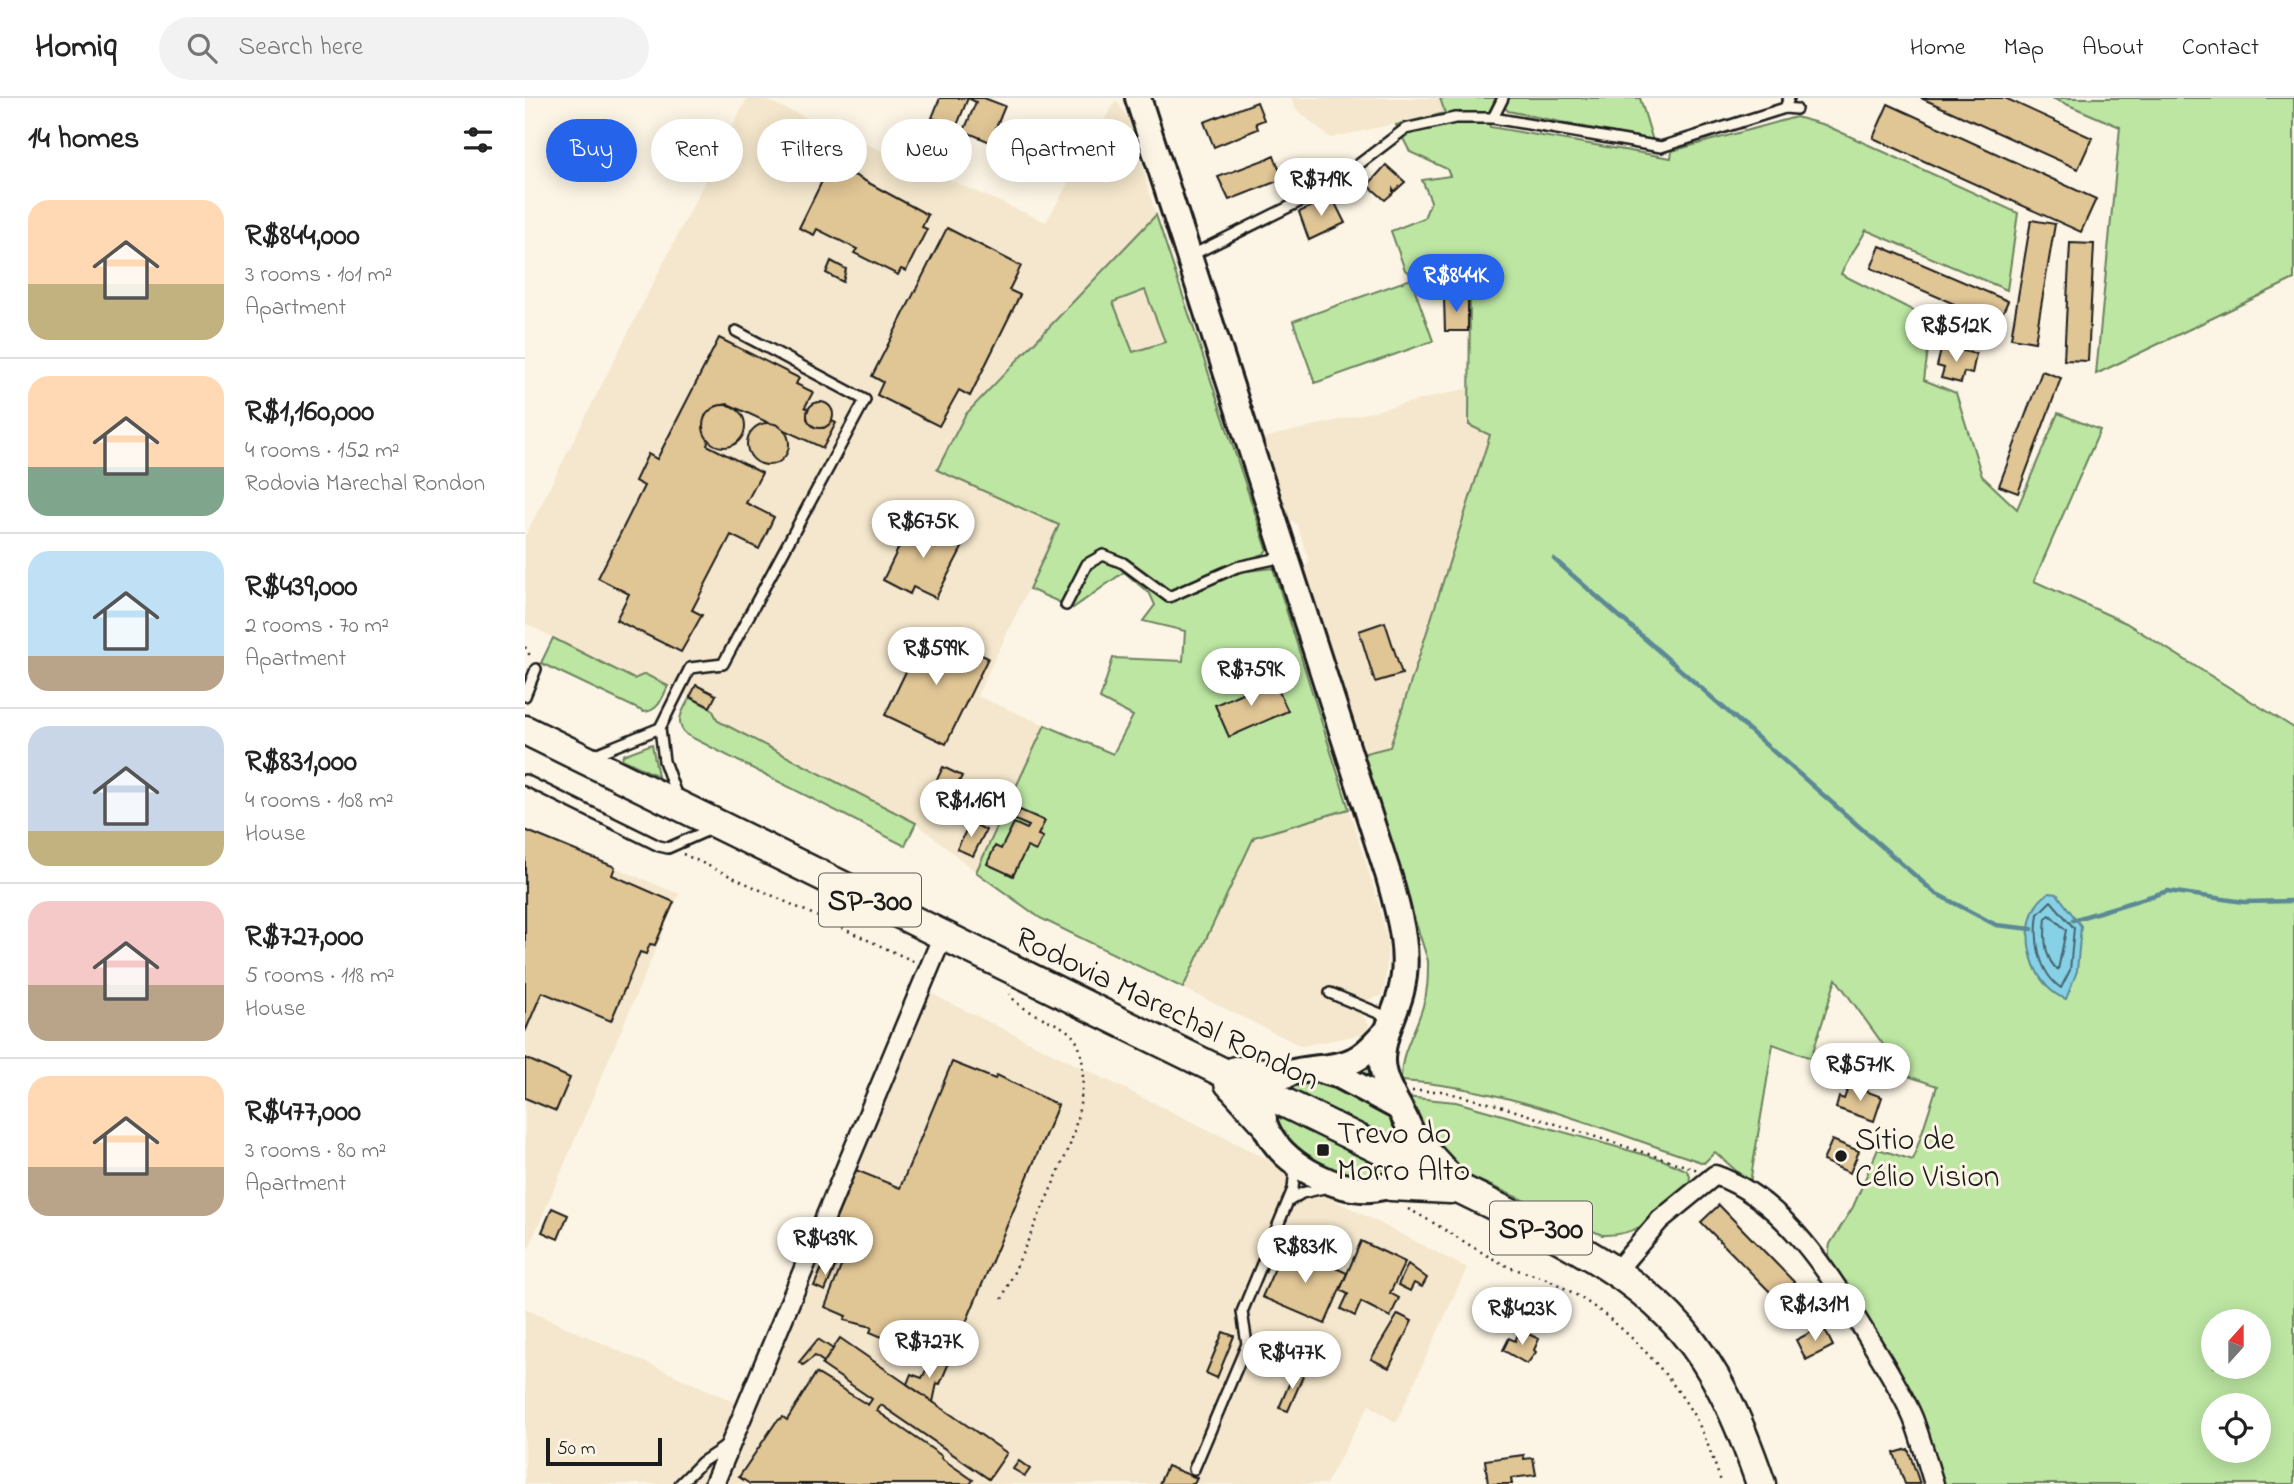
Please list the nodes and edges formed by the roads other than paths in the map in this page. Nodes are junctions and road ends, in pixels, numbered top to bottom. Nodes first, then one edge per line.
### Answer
1 (1138, 98) edge
2 (1503, 98) edge
3 (1789, 98) edge
4 (1785, 108) junction
5 (1796, 109) dead end
6 (1493, 118) junction
7 (1190, 256) junction
8 (736, 331) dead end
9 (1284, 557) junction
10 (1066, 606) dead end
11 (536, 669) dead end
12 (525, 696) edge
13 (660, 728) junction
14 (525, 730) edge
15 (581, 758) junction
16 (525, 780) edge
17 (682, 807) junction
18 (719, 826) junction
19 (943, 935) junction
20 (1330, 993) dead end
21 (1389, 1025) junction
22 (1319, 1070) junction
23 (1271, 1096) junction
24 (1393, 1099) junction
25 (1412, 1151) junction
26 (1296, 1162) junction
27 (1339, 1184) junction
28 (1463, 1190) junction
29 (1396, 1196) junction
30 (1287, 1202) junction
31 (1617, 1270) junction
32 (731, 1443) junction
33 (1195, 1469) dead end
34 (680, 1484) edge
35 (714, 1484) edge
36 (1761, 1484) edge
37 (1934, 1484) edge

1 - 7 main road
2 - 6 lane
3 - 4 lane
4 - 5 lane
4 - 6 lane
6 - 7 lane
7 - 9 main road
8 - 13 lane
9 - 10 lane
9 - 21 main road
11 - 12 lane
13 - 15 lane
13 - 17 lane
14 - 15 main road, Rodovia Marechal Rondon / SP-300
15 - 17 main road, Rodovia Marechal Rondon / SP-300
16 - 18 lane
17 - 18 main road, Rodovia Marechal Rondon / SP-300
18 - 19 main road, Rodovia Marechal Rondon / SP-300
19 - 23 main road, Rodovia Marechal Rondon / SP-300
19 - 32 street
20 - 21 lane
21 - 22 main road
21 - 24 main road
22 - 23 main road
22 - 24 main road
23 - 25 main road, Rodovia Marechal Rondon / SP-300
23 - 26 main road
24 - 25 main road
25 - 28 main road, Rodovia Marechal Rondon / SP-300
25 - 29 main road
26 - 27 main road
26 - 30 lane
27 - 29 main road
27 - 30 lane
28 - 29 main road
28 - 31 main road, Rodovia Marechal Rondon / SP-300
30 - 33 lane
31 - 36 main road, Rodovia Marechal Rondon / SP-300
31 - 37 street
32 - 34 lane
32 - 35 street

